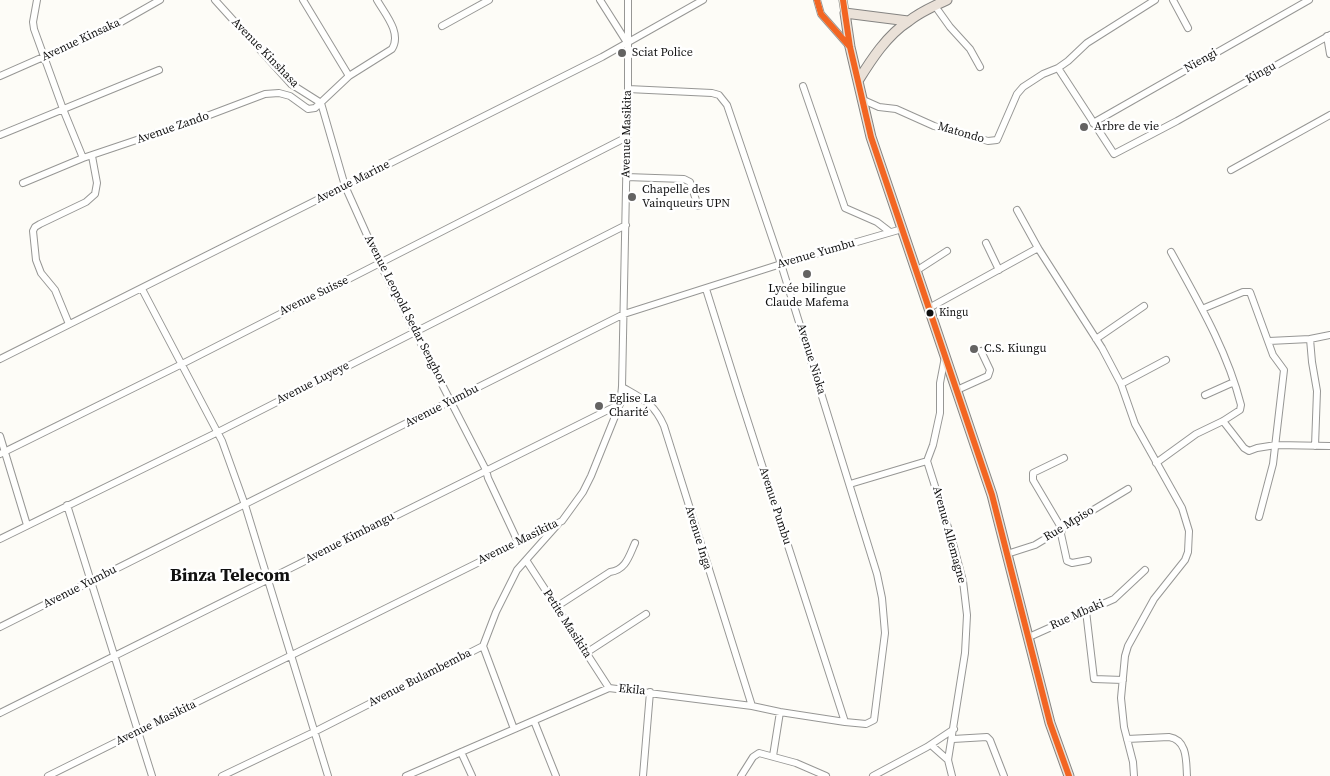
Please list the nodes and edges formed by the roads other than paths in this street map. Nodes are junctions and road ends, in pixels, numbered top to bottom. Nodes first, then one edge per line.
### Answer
1 (37, 0) edge
2 (160, 0) edge
3 (215, 0) edge
4 (304, 0) edge
5 (378, 0) edge
6 (489, 0) edge
7 (600, 0) edge
8 (628, 0) edge
9 (703, 0) edge
10 (817, 0) edge
11 (843, 0) edge
12 (947, 0) edge
13 (1155, 0) edge
14 (1173, 0) edge
15 (1309, 0) edge
16 (935, 6) junction
17 (844, 13) junction
18 (908, 21) junction
19 (442, 26) dead end
20 (1188, 28) dead end
21 (1328, 35) edge
22 (627, 43) junction
23 (850, 47) junction
24 (1330, 54) edge
25 (44, 57) junction
26 (980, 67) dead end
27 (1058, 68) junction
28 (159, 70) dead end
29 (0, 76) edge
30 (350, 76) junction
31 (858, 81) junction
32 (803, 86) dead end
33 (628, 89) junction
34 (862, 99) junction
35 (321, 103) junction
36 (63, 109) junction
37 (1330, 114) edge
38 (1093, 123) junction
39 (0, 135) edge
40 (627, 137) junction
41 (92, 156) junction
42 (83, 158) junction
43 (1231, 170) dead end
44 (626, 176) junction
45 (23, 183) dead end
46 (345, 186) junction
47 (698, 206) dead end
48 (1017, 210) dead end
49 (626, 225) junction
50 (902, 229) junction
51 (890, 232) junction
52 (986, 243) dead end
53 (1038, 248) junction
54 (947, 251) dead end
55 (1171, 252) dead end
56 (380, 264) junction
57 (781, 264) junction
58 (999, 270) junction
59 (916, 271) junction
60 (706, 288) junction
61 (142, 289) junction
62 (1144, 306) dead end
63 (929, 308) junction
64 (1202, 309) junction
65 (624, 314) junction
66 (69, 324) junction
67 (415, 330) junction
68 (1330, 335) edge
69 (1096, 339) junction
70 (1310, 339) junction
71 (1269, 342) junction
72 (982, 351) dead end
73 (945, 355) junction
74 (0, 360) edge
75 (1166, 360) dead end
76 (180, 365) junction
77 (1234, 382) junction
78 (1121, 384) junction
79 (622, 387) junction
80 (957, 390) junction
81 (1205, 395) dead end
82 (451, 402) junction
83 (620, 404) junction
84 (1223, 421) junction
85 (216, 433) junction
86 (0, 436) edge
87 (1276, 446) junction
88 (1315, 446) junction
89 (1330, 446) edge
90 (2, 453) edge
91 (1064, 458) dead end
92 (928, 460) junction
93 (1156, 463) junction
94 (486, 470) junction
95 (850, 484) junction
96 (1128, 489) dead end
97 (67, 505) junction
98 (245, 505) junction
99 (1259, 517) dead end
100 (562, 521) junction
101 (27, 525) junction
102 (1062, 529) junction
103 (0, 539) edge
104 (518, 542) junction
105 (635, 543) dead end
106 (1007, 554) junction
107 (526, 560) junction
108 (1088, 560) dead end
109 (1145, 570) dead end
110 (267, 580) junction
111 (90, 582) junction
112 (556, 607) junction
113 (1086, 611) junction
114 (646, 614) dead end
115 (0, 627) edge
116 (1029, 636) junction
117 (483, 646) junction
118 (586, 653) junction
119 (114, 656) junction
120 (290, 656) junction
121 (1122, 680) junction
122 (609, 688) junction
123 (650, 692) junction
124 (752, 706) junction
125 (780, 712) junction
126 (0, 714) edge
127 (874, 720) joint
128 (534, 721) junction
129 (845, 722) junction
130 (514, 729) junction
131 (954, 729) junction
132 (139, 732) junction
133 (314, 732) junction
134 (953, 739) junction
135 (1127, 739) junction
136 (931, 745) junction
137 (461, 752) junction
138 (773, 756) junction
139 (948, 760) junction
140 (409, 775) edge
141 (48, 776) edge
142 (152, 776) edge
143 (222, 776) edge
144 (328, 776) edge
145 (472, 776) edge
146 (556, 776) edge
147 (642, 776) edge
148 (741, 776) edge
149 (826, 776) edge
150 (873, 776) edge
151 (952, 776) edge
152 (1004, 776) edge
153 (1070, 776) edge
154 (1134, 776) edge
155 (1187, 776) edge

1 - 25 street
2 - 25 street, Avenue Kinsaka
3 - 35 street, Avenue Kinshasa
4 - 30 street
5 - 30 street
6 - 19 street
7 - 22 street
8 - 22 street, Avenue Masikita
9 - 22 street, Avenue Marine
10 - 23 street
11 - 17 main road
12 - 16 highway
13 - 27 street, Matondo
14 - 20 street
15 - 38 street, Niengi
16 - 18 highway
16 - 26 street
17 - 18 highway
17 - 23 highway
18 - 31 highway
21 - 24 street
21 - 38 street, Kingu
22 - 33 street, Avenue Masikita
22 - 46 street, Avenue Marine
23 - 31 highway
25 - 29 street, Avenue Kinsaka
25 - 36 street
27 - 34 street, Matondo
27 - 38 street
28 - 36 street
30 - 35 street
31 - 34 highway
32 - 51 street
33 - 40 street, Avenue Masikita
33 - 57 street, Avenue Nioka
34 - 50 highway
35 - 41 street, Avenue Zando
35 - 46 street
36 - 39 street
36 - 42 street
37 - 43 street
40 - 44 street, Avenue Masikita
40 - 56 street, Avenue Suisse
41 - 42 street, Avenue Zando
41 - 66 street
42 - 45 street, Avenue Zando
44 - 47 street
44 - 49 street, Avenue Masikita
46 - 56 street, Avenue Leopold Sedar Senghor
46 - 61 street, Avenue Marine
48 - 53 street
49 - 65 street, Avenue Masikita
49 - 67 street, Avenue Luyeye
50 - 51 street, Avenue Yumbu
50 - 59 highway
51 - 57 street, Avenue Yumbu
52 - 58 street
53 - 58 street
53 - 69 street
54 - 59 street
55 - 64 street
56 - 67 street, Avenue Leopold Sedar Senghor
56 - 76 street, Avenue Suisse
57 - 60 street, Avenue Yumbu
57 - 95 street, Avenue Nioka
58 - 63 street
59 - 63 highway
60 - 65 street, Avenue Yumbu
60 - 129 street, Avenue Pumbu
61 - 66 street, Avenue Marine
61 - 76 street
62 - 69 street
63 - 73 highway
64 - 71 street
64 - 77 street
65 - 79 street, Avenue Masikita
65 - 82 street, Avenue Yumbu
66 - 74 street, Avenue Marine
67 - 82 street, Avenue Leopold Sedar Senghor
67 - 85 street, Avenue Luyeye
68 - 70 street
69 - 78 street
70 - 71 street
70 - 88 street
71 - 87 street
72 - 80 street
73 - 80 highway
73 - 92 street
75 - 78 street
76 - 85 street
76 - 90 street, Avenue Suisse
77 - 81 street
77 - 84 street
78 - 93 street
79 - 83 street, Avenue Masikita
79 - 124 street, Avenue Inga
80 - 106 highway
82 - 94 street, Avenue Leopold Sedar Senghor
82 - 98 street, Avenue Yumbu
83 - 94 street, Avenue Kimbangu
83 - 100 street, Avenue Masikita
84 - 87 street
84 - 93 street
85 - 97 street, Avenue Luyeye
85 - 98 street
86 - 90 street
87 - 88 street
87 - 99 street
88 - 89 street
90 - 101 street
91 - 102 street
92 - 95 street
92 - 131 street, Avenue Allemagne
93 - 121 street
94 - 104 street, Avenue Leopold Sedar Senghor
94 - 110 street, Avenue Kimbangu
95 - 127 street, Avenue Nioka
96 - 102 street, Rue Mpiso
97 - 101 street, Avenue Luyeye
97 - 111 street
98 - 110 street
98 - 111 street, Avenue Yumbu
100 - 104 street, Avenue Masikita
100 - 107 street, Avenue Bulambemba
101 - 103 street, Avenue Luyeye
102 - 106 street, Rue Mpiso
102 - 108 street
104 - 120 street, Avenue Masikita
105 - 112 street
106 - 116 highway
107 - 112 street, Petite Masikita
107 - 117 street, Avenue Bulambemba
109 - 113 street, Rue Mbaki
110 - 119 street, Avenue Kimbangu
110 - 120 street
111 - 115 street, Avenue Yumbu
111 - 119 street
112 - 118 street, Petite Masikita
113 - 116 street, Rue Mbaki
113 - 121 street
114 - 118 street
116 - 153 highway
117 - 130 street
117 - 133 street, Avenue Bulambemba
118 - 122 street, Petite Masikita
119 - 126 street, Avenue Kimbangu
119 - 132 street
120 - 132 street, Avenue Masikita
120 - 133 street
121 - 135 street
122 - 123 street, Ekila
122 - 128 street, Ekila
123 - 124 street, Ekila
123 - 147 street
124 - 125 street, Ekila
125 - 129 street, Ekila
125 - 138 street
127 - 129 street, Ekila
128 - 130 street, Ekila
128 - 146 street
130 - 137 street, Ekila
131 - 134 street, Avenue Allemagne
131 - 136 street
132 - 141 street, Avenue Masikita
132 - 142 street
133 - 143 street, Avenue Bulambemba
133 - 144 street
134 - 139 street, Avenue Allemagne
134 - 152 street
135 - 154 street
135 - 155 street
136 - 139 street
136 - 150 street
137 - 140 street, Ekila
137 - 145 street
138 - 148 street
138 - 149 street
139 - 151 street, Avenue Allemagne

